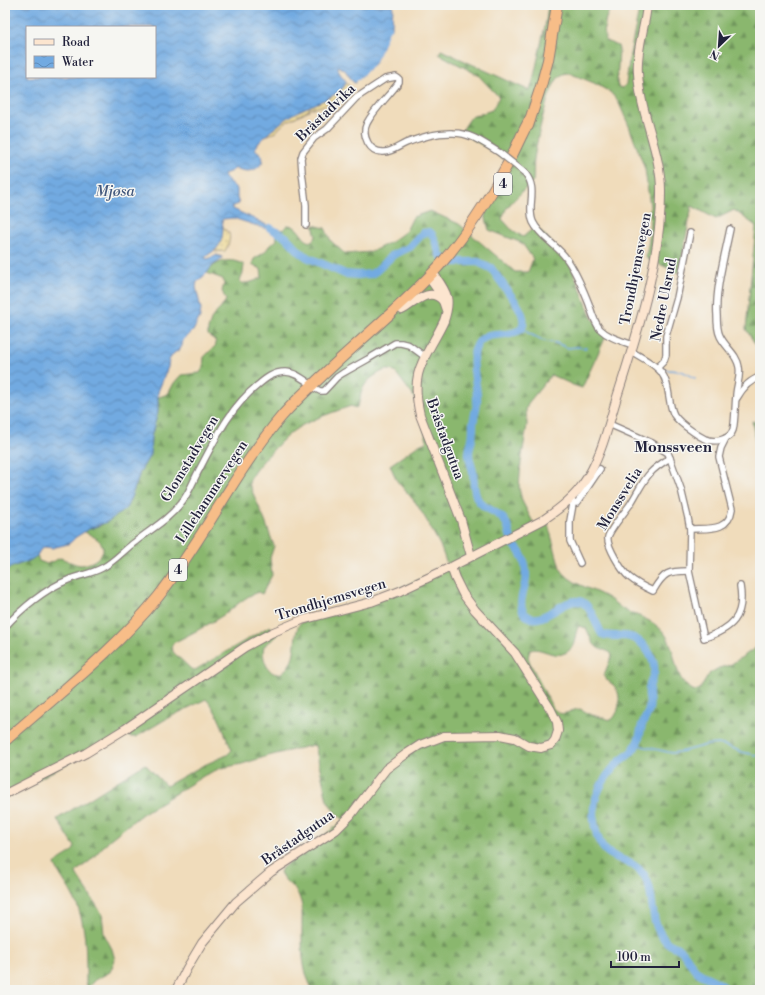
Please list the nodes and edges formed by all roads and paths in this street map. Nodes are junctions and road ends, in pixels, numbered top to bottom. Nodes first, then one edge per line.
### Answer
1 (557, 5) edge
2 (647, 5) edge
3 (306, 225) dead end
4 (730, 229) dead end
5 (690, 233) dead end
6 (436, 274) junction
7 (443, 302) junction
8 (402, 310) junction
9 (446, 310) junction
10 (632, 348) junction
11 (424, 356) junction
12 (657, 368) junction
13 (323, 375) junction
14 (760, 377) edge
15 (309, 383) dead end
16 (314, 388) dead end
17 (735, 400) junction
18 (609, 424) junction
19 (726, 438) junction
20 (670, 458) junction
21 (600, 469) dead end
22 (570, 503) junction
23 (690, 529) junction
24 (471, 556) junction
25 (580, 563) dead end
26 (451, 566) junction
27 (689, 571) junction
28 (740, 586) dead end
29 (5, 627) edge
30 (5, 741) edge
31 (5, 794) edge
32 (176, 990) edge

1 - 6 highway, Lillehammervegen / 4
2 - 10 main road, Trondhjemsvegen
3 - 10 street, Bråstadvika, bridge
4 - 17 street
5 - 12 street, Nedre Ulsrud
6 - 7 main road
6 - 8 highway, Lillehammervegen / 4
6 - 9 main road, Bråstadgutua
6 - 13 highway, Lillehammervegen / 4
7 - 8 main road
7 - 9 main road
8 - 13 highway, Lillehammervegen / 4
9 - 11 main road, Bråstadgutua
10 - 12 street, Bråstadvika
10 - 18 main road, Trondhjemsvegen
11 - 16 street
11 - 24 main road, Bråstadgutua
12 - 19 street
13 - 30 highway, Lillehammervegen / 4
14 - 17 street
15 - 29 street, Glomstadvegen
17 - 19 street
18 - 20 street
18 - 22 main road, Trondhjemsvegen
19 - 23 street
20 - 23 street
20 - 27 street, Monssvelia
21 - 22 street, Trondhjemsvegen
22 - 24 main road, Trondhjemsvegen
22 - 25 street
23 - 27 street
24 - 26 main road, Trondhjemsvegen
26 - 31 main road, Trondhjemsvegen
26 - 32 main road, Bråstadgutua
27 - 28 street

